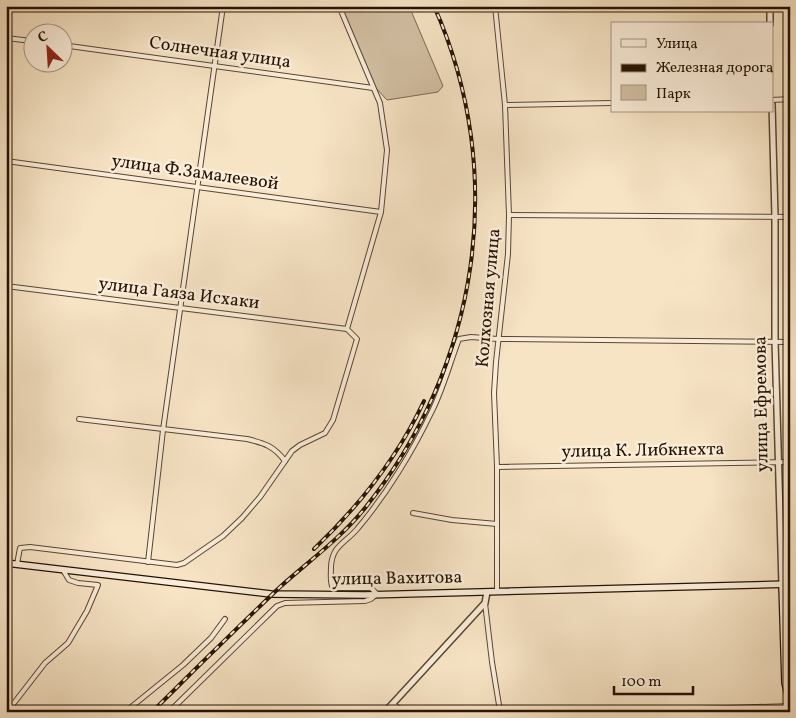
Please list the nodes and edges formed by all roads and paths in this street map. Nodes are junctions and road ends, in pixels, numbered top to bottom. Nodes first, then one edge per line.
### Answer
1 (223, 6) edge
2 (339, 6) edge
3 (495, 6) edge
4 (770, 6) edge
5 (770, 22) edge
6 (6, 38) edge
7 (22, 40) edge
8 (72, 46) edge
9 (215, 67) junction
10 (373, 88) junction
11 (790, 99) edge
12 (774, 100) edge
13 (611, 103) edge
14 (505, 105) junction
15 (772, 112) edge
16 (6, 161) edge
17 (197, 187) junction
18 (381, 212) junction
19 (509, 215) junction
20 (776, 217) junction
21 (790, 217) edge
22 (6, 286) edge
23 (181, 309) junction
24 (348, 329) junction
25 (498, 339) junction
26 (775, 342) junction
27 (790, 342) edge
28 (79, 418) dead end
29 (163, 430) junction
30 (285, 461) junction
31 (790, 462) edge
32 (778, 463) junction
33 (497, 467) junction
34 (413, 513) dead end
35 (497, 524) junction
36 (148, 562) junction
37 (6, 563) edge
38 (17, 564) junction
39 (63, 570) junction
40 (790, 584) edge
41 (782, 585) junction
42 (487, 592) junction
43 (497, 592) junction
44 (377, 594) junction
45 (485, 603) junction
46 (225, 619) dead end
47 (392, 704) junction
48 (790, 704) edge
49 (500, 711) edge
50 (546, 711) edge
51 (670, 711) edge
52 (7, 712) edge
53 (125, 712) edge
54 (169, 712) edge
55 (385, 712) edge

1 - 9 street
2 - 10 street
3 - 14 street, Колхозная улица
4 - 5 street
6 - 7 street
8 - 9 street, Солнечная улица
9 - 10 street, Солнечная улица
9 - 17 street
10 - 18 street
11 - 12 street
13 - 14 street
14 - 19 street, Колхозная улица
15 - 20 street, улица Ефремова
16 - 17 street, улица Ф.Замалеевой
17 - 18 street, улица Ф.Замалеевой
17 - 23 street
18 - 24 street
19 - 20 street
19 - 25 street, Колхозная улица
20 - 21 street
20 - 26 street, улица Ефремова
22 - 23 street, улица Гаяза Исхаки
23 - 24 street, улица Гаяза Исхаки
23 - 29 street
24 - 30 street
25 - 26 street
25 - 33 street, Колхозная улица
25 - 44 street
26 - 27 street
26 - 32 street, улица Ефремова
28 - 29 street
29 - 30 street
29 - 36 street
30 - 36 street
31 - 32 street, улица К. Либкнехта
32 - 33 street, улица К. Либкнехта
32 - 41 street, улица Ефремова
33 - 35 street, Колхозная улица
34 - 35 street
35 - 43 street, Колхозная улица
36 - 38 street
37 - 38 main road, улица Вахитова
38 - 39 main road, улица Вахитова
39 - 44 main road, улица Вахитова
39 - 52 street
40 - 41 main road, улица Вахитова
41 - 43 main road, улица Вахитова
41 - 48 main road, улица Ефремова
42 - 43 main road, улица Вахитова
42 - 44 main road, улица Вахитова
42 - 45 street
44 - 54 street
45 - 47 street
45 - 49 street
46 - 53 street
47 - 49 street
47 - 55 street
48 - 51 street
49 - 50 street
50 - 51 street

